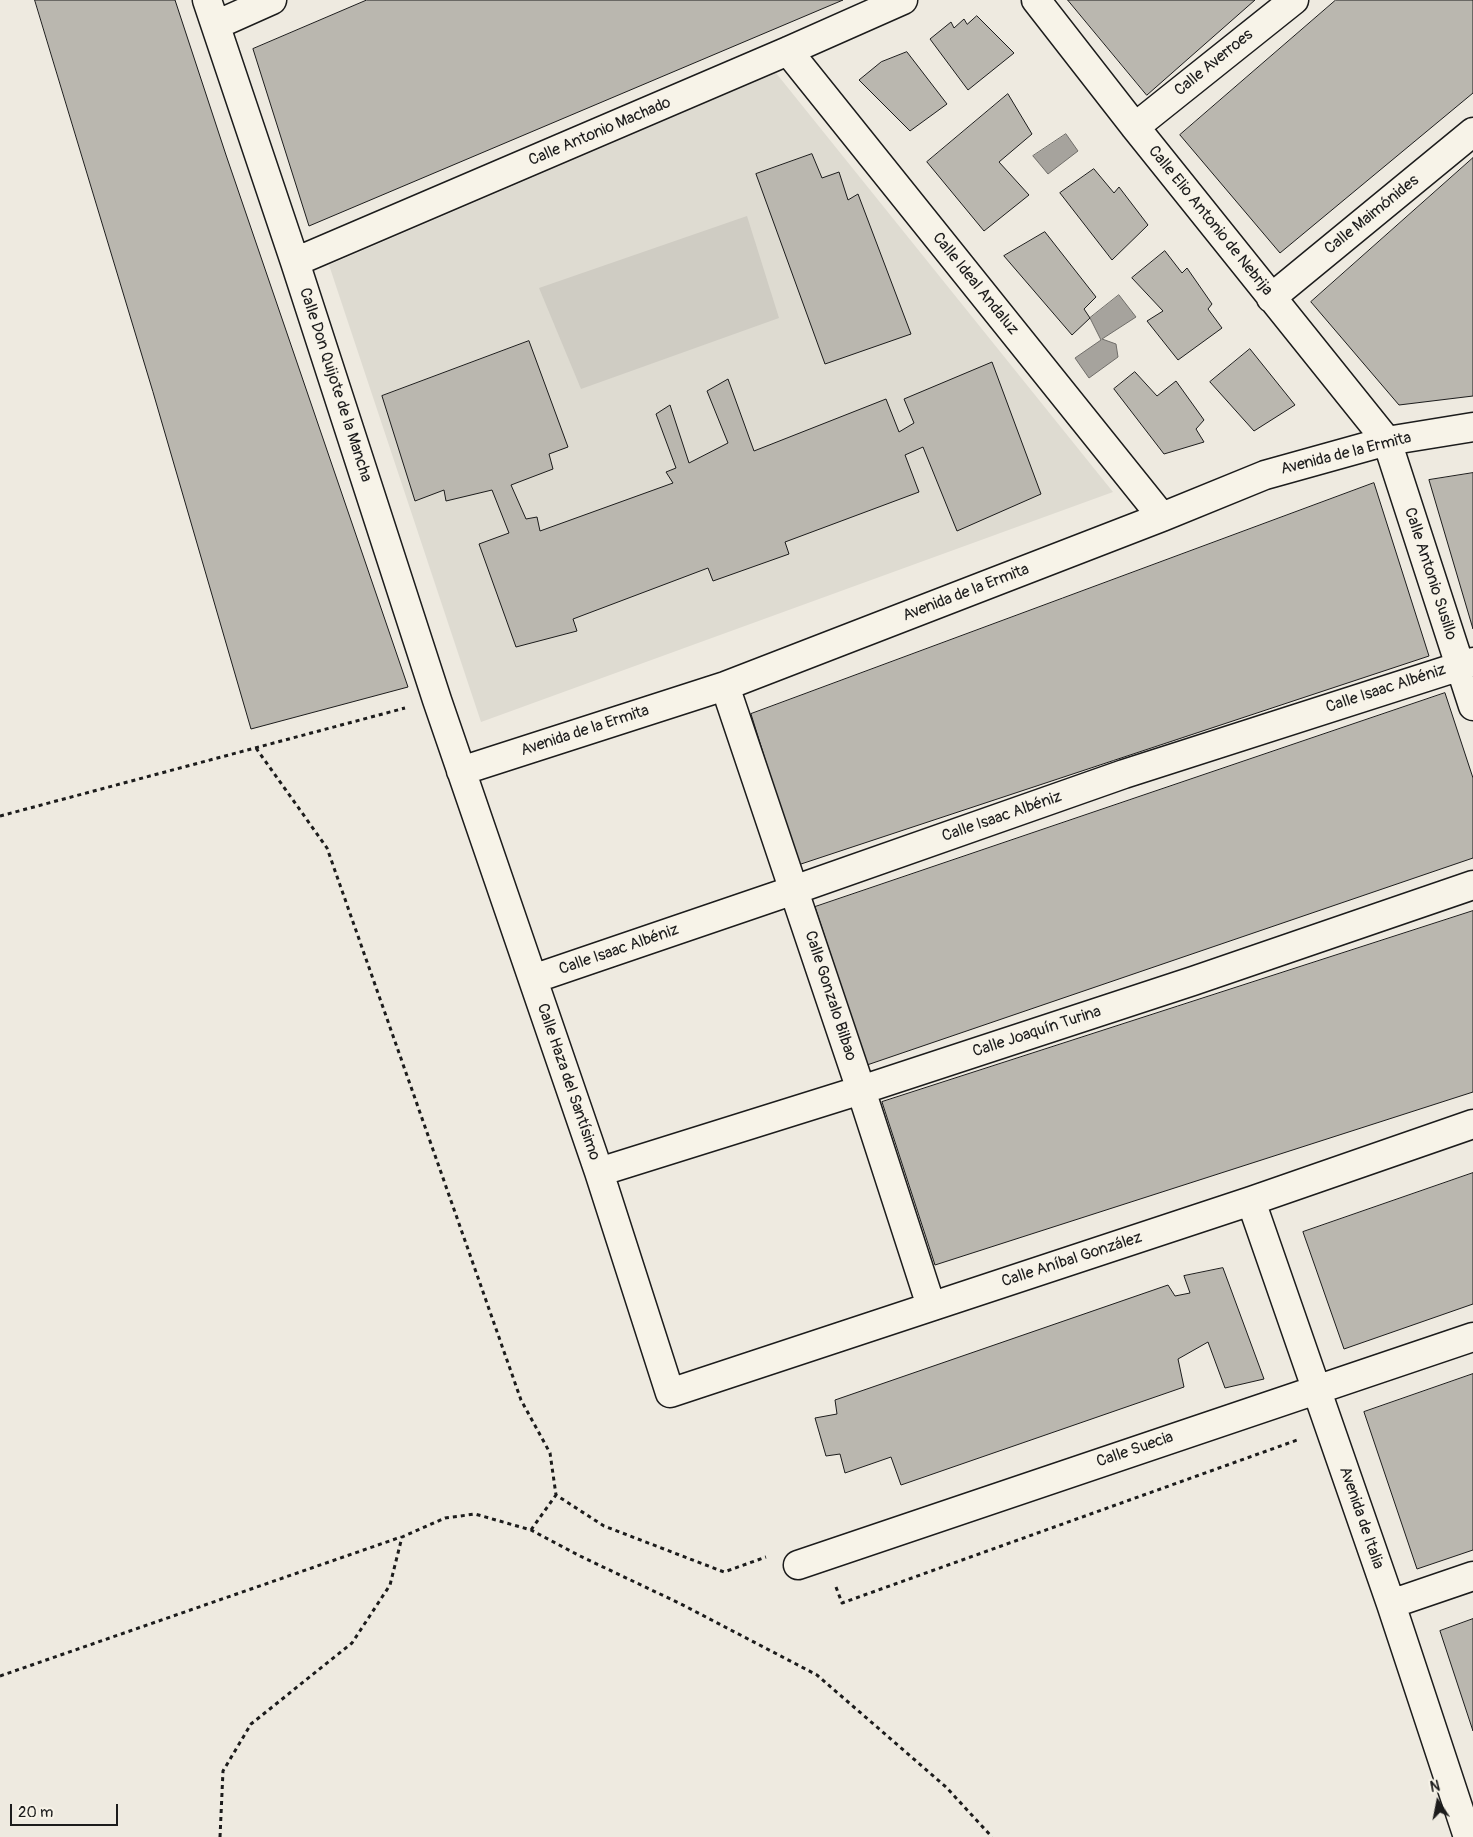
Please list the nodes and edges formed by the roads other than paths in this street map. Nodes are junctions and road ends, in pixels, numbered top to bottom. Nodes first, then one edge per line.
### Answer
1 (272, 0) edge
2 (903, 0) edge
3 (1036, 0) edge
4 (1294, 0) edge
5 (212, 12) edge
6 (788, 51) junction
7 (1135, 127) junction
8 (1473, 132) edge
9 (295, 262) junction
10 (1271, 298) junction
11 (1473, 427) edge
12 (1387, 441) junction
13 (1162, 517) junction
14 (1466, 664) edge
15 (725, 686) junction
16 (1473, 706) edge
17 (461, 771) junction
18 (1473, 885) edge
19 (794, 890) junction
20 (533, 979) junction
21 (861, 1090) junction
22 (1473, 1124) edge
23 (599, 1172) junction
24 (1250, 1201) junction
25 (931, 1306) junction
26 (1473, 1337) edge
27 (1316, 1389) junction
28 (670, 1393) joint
29 (786, 1560) road end
30 (1473, 1576) edge
31 (1391, 1604) junction
32 (1469, 1832) edge

1 - 5 street
2 - 6 street, Calle Antonio Machado
3 - 7 street, Calle Elio Antonio de Nebrija
4 - 7 street, Calle Averroes
5 - 9 street, Calle Don Quijote de la Mancha
6 - 9 street, Calle Antonio Machado
6 - 13 street, Calle Ideal Andaluz
7 - 10 street, Calle Elio Antonio de Nebrija
8 - 10 street, Calle Maimónides
9 - 17 street, Calle Don Quijote de la Mancha
10 - 12 street, Calle Elio Antonio de Nebrija
11 - 12 street, Avenida de la Ermita
12 - 13 street, Avenida de la Ermita
12 - 14 street, Calle Antonio Susillo
13 - 15 street, Avenida de la Ermita
14 - 16 street, Calle Antonio Susillo
14 - 19 street, Calle Isaac Albéniz
15 - 17 street, Avenida de la Ermita
15 - 19 street, Calle Gonzalo Bilbao
17 - 20 street, Calle Haza del Santísimo
18 - 21 street, Calle Joaquín Turina
19 - 20 street, Calle Isaac Albéniz
19 - 21 street, Calle Gonzalo Bilbao
20 - 23 street, Calle Haza del Santísimo
21 - 23 street, Calle Joaquín Turina
21 - 25 street, Calle Gonzalo Bilbao
22 - 24 street, Calle Aníbal González
23 - 28 street, Calle Haza del Santísimo
24 - 25 street, Calle Aníbal González
24 - 27 street, Avenida de Italia
25 - 28 street, Calle Aníbal González
26 - 27 street, Calle Suecia
27 - 29 street, Calle Suecia
27 - 31 street, Avenida de Italia
30 - 31 street
31 - 32 street, Avenida de Italia

